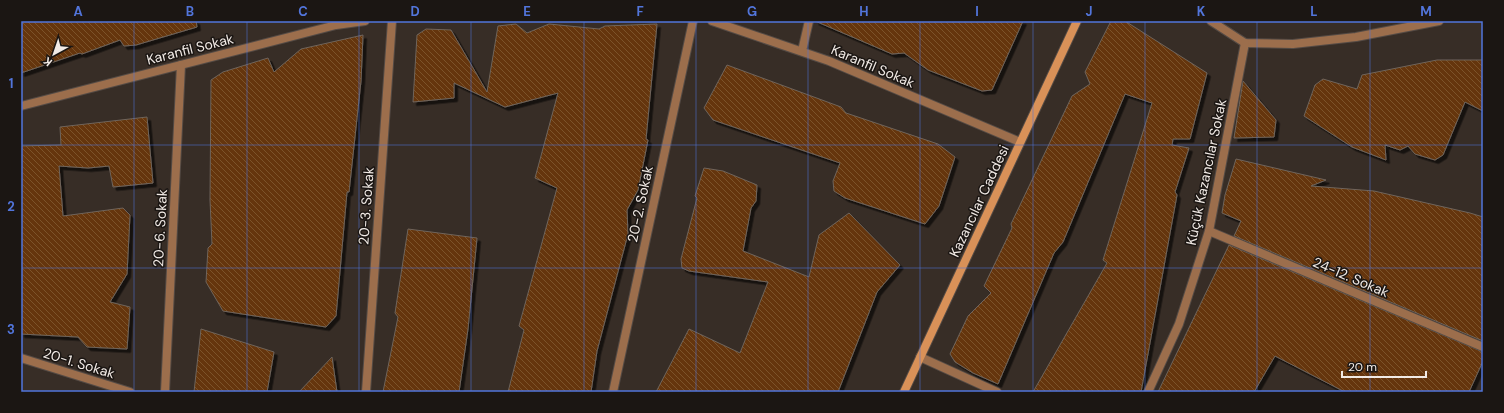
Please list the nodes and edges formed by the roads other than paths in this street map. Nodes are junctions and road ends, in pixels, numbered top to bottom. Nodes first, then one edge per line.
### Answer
1 (365, 21) edge
2 (392, 21) edge
3 (693, 21) edge
4 (712, 21) edge
5 (809, 21) edge
6 (1077, 21) edge
7 (1211, 21) edge
8 (1439, 21) edge
9 (348, 22) edge
10 (1245, 43) junction
11 (802, 52) junction
12 (181, 65) junction
13 (21, 106) edge
14 (1020, 142) junction
15 (1209, 231) junction
16 (1483, 348) edge
17 (920, 357) junction
18 (21, 358) edge
19 (130, 392) edge
20 (165, 392) edge
21 (366, 392) edge
22 (613, 392) edge
23 (904, 392) edge
24 (997, 392) edge
25 (1148, 392) edge

1 - 9 street, Karanfil Sokak
2 - 21 street, 20-3. Sokak
3 - 22 street, 20-2. Sokak
4 - 11 street, Karanfil Sokak
5 - 11 street
6 - 14 main road, Kazancılar Caddesi
7 - 10 street
8 - 10 street
9 - 12 street, Karanfil Sokak
10 - 15 street, Küçük Kazancılar Sokak
11 - 14 street, Karanfil Sokak
12 - 13 street, Karanfil Sokak
12 - 20 street, 20-6. Sokak
14 - 17 main road, Kazancılar Caddesi
15 - 16 street, 24-12. Sokak
15 - 25 street, Küçük Kazancılar Sokak
17 - 23 main road, Kazancılar Caddesi
17 - 24 street
18 - 19 street, 20-1. Sokak

